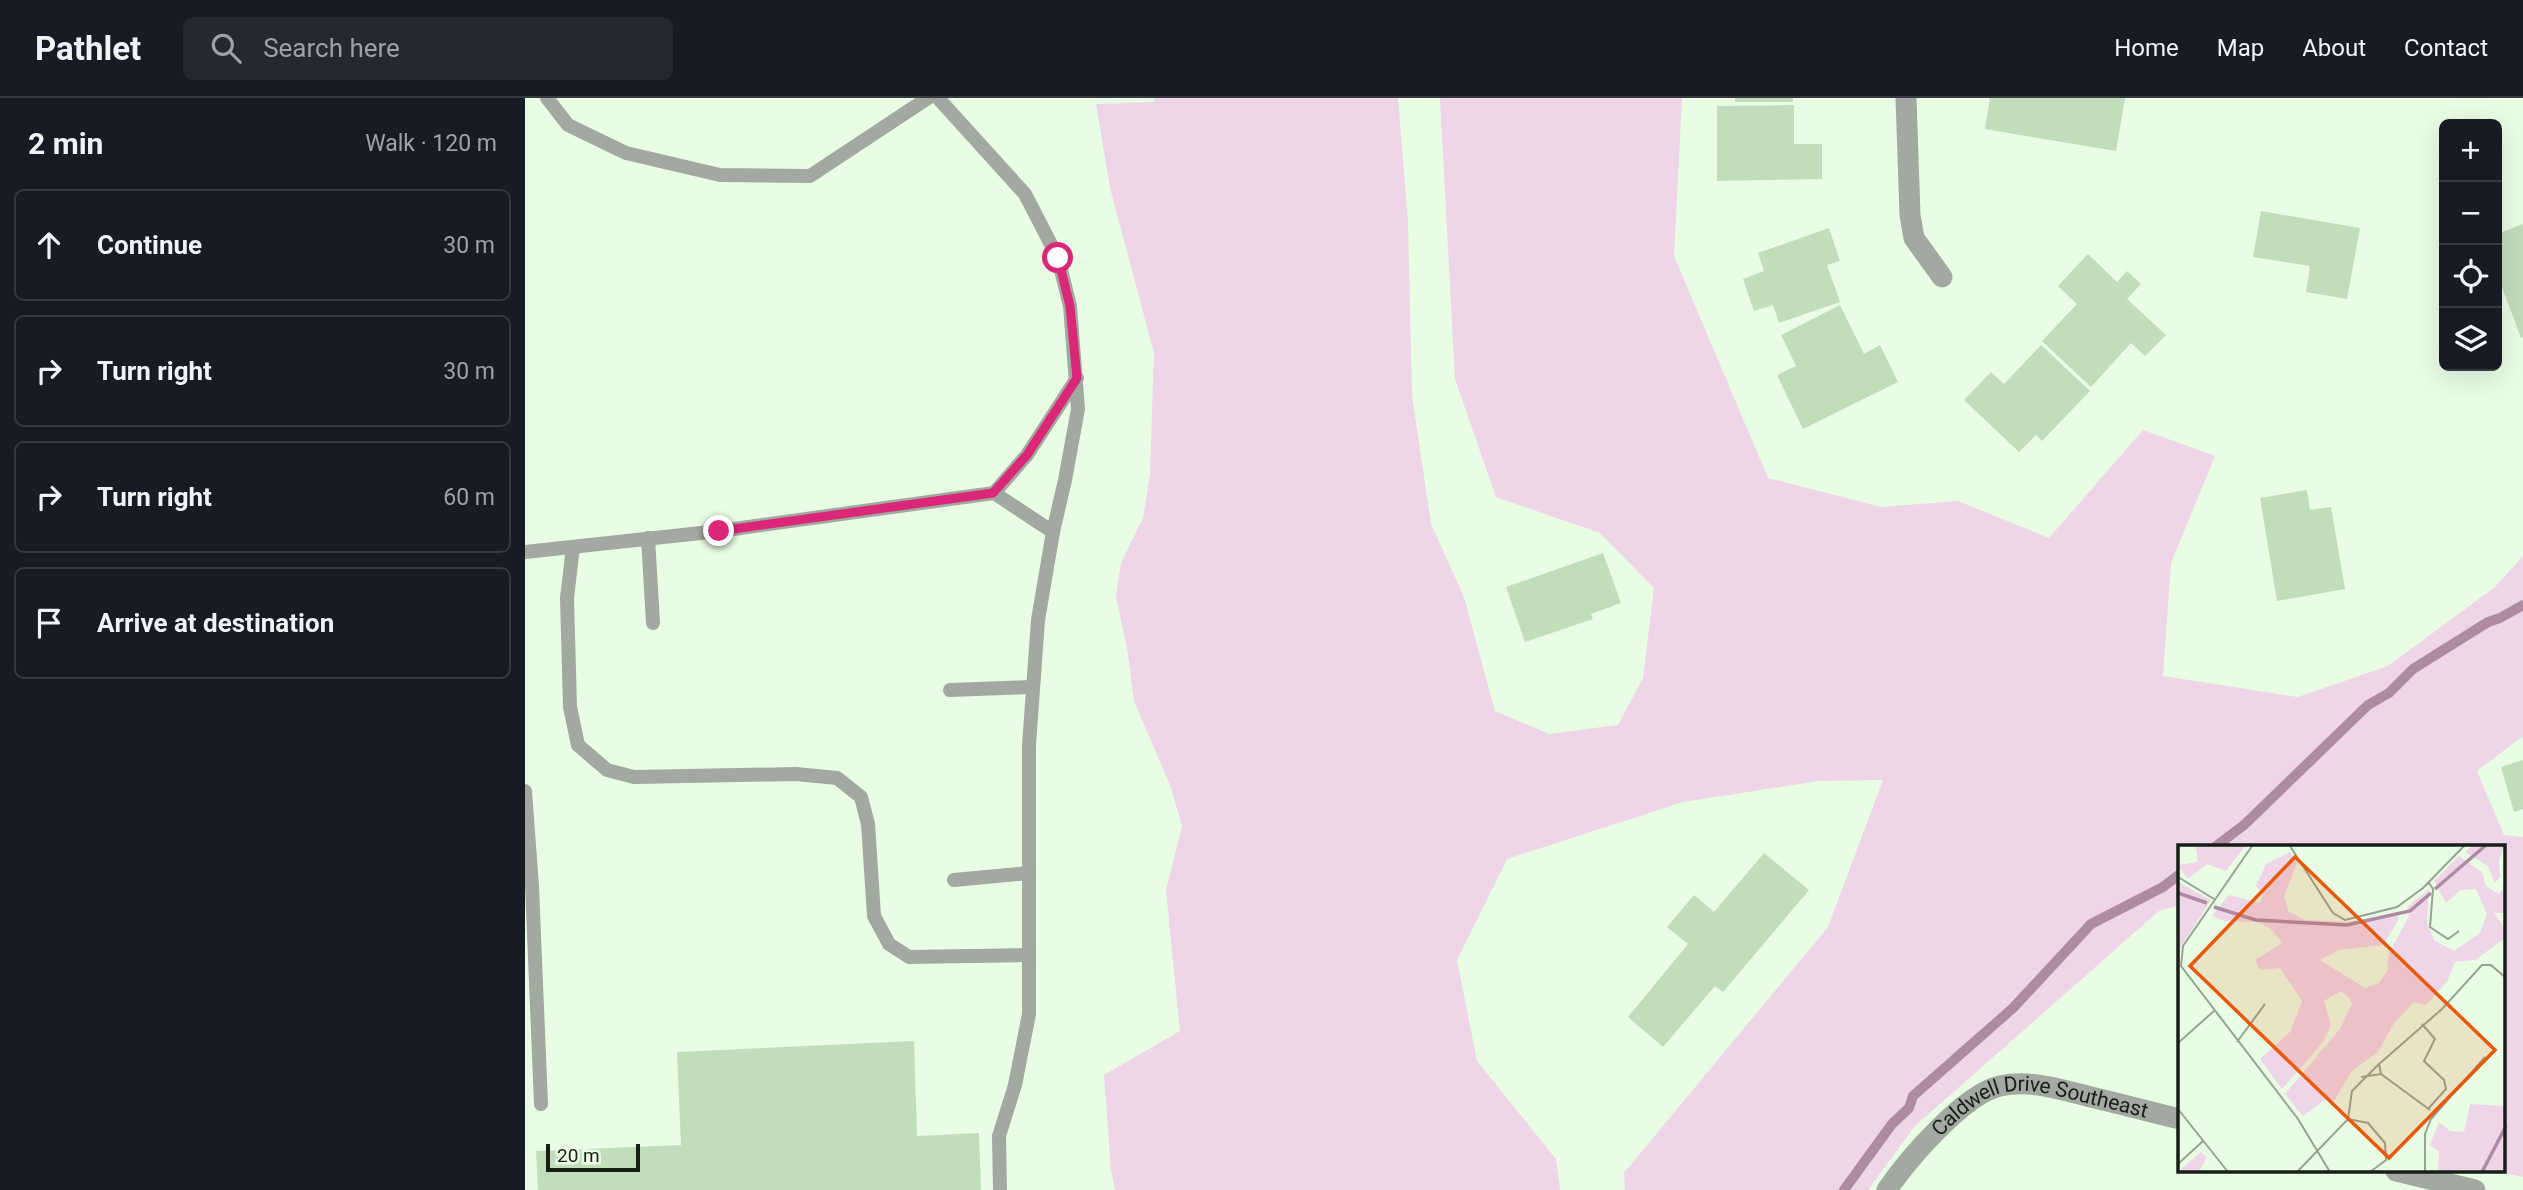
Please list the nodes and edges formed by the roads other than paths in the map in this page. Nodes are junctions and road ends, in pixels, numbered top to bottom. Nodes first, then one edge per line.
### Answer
1 (547, 98) edge
2 (928, 98) edge
3 (938, 98) edge
4 (1906, 98) edge
5 (1942, 277) dead end
6 (1077, 378) junction
7 (993, 493) junction
8 (1053, 532) junction
9 (648, 538) junction
10 (573, 547) junction
11 (525, 552) edge
12 (653, 623) dead end
13 (1033, 687) junction
14 (950, 690) dead end
15 (525, 791) edge
16 (1029, 873) junction
17 (954, 880) dead end
18 (1029, 955) junction
19 (541, 1104) dead end
20 (2178, 1119) edge
21 (2400, 1172) edge
22 (1000, 1190) edge
23 (1887, 1190) edge
24 (2475, 1190) edge

1 - 2 lane
3 - 6 lane
4 - 5 street
6 - 7 lane
6 - 8 lane
7 - 8 lane
7 - 9 lane
8 - 13 lane
9 - 10 lane
9 - 12 lane
10 - 11 lane
10 - 18 lane
13 - 14 lane
13 - 16 lane
15 - 19 lane
16 - 17 lane
16 - 18 lane
18 - 22 lane
20 - 23 street, Caldwell Drive Southeast
21 - 24 street

